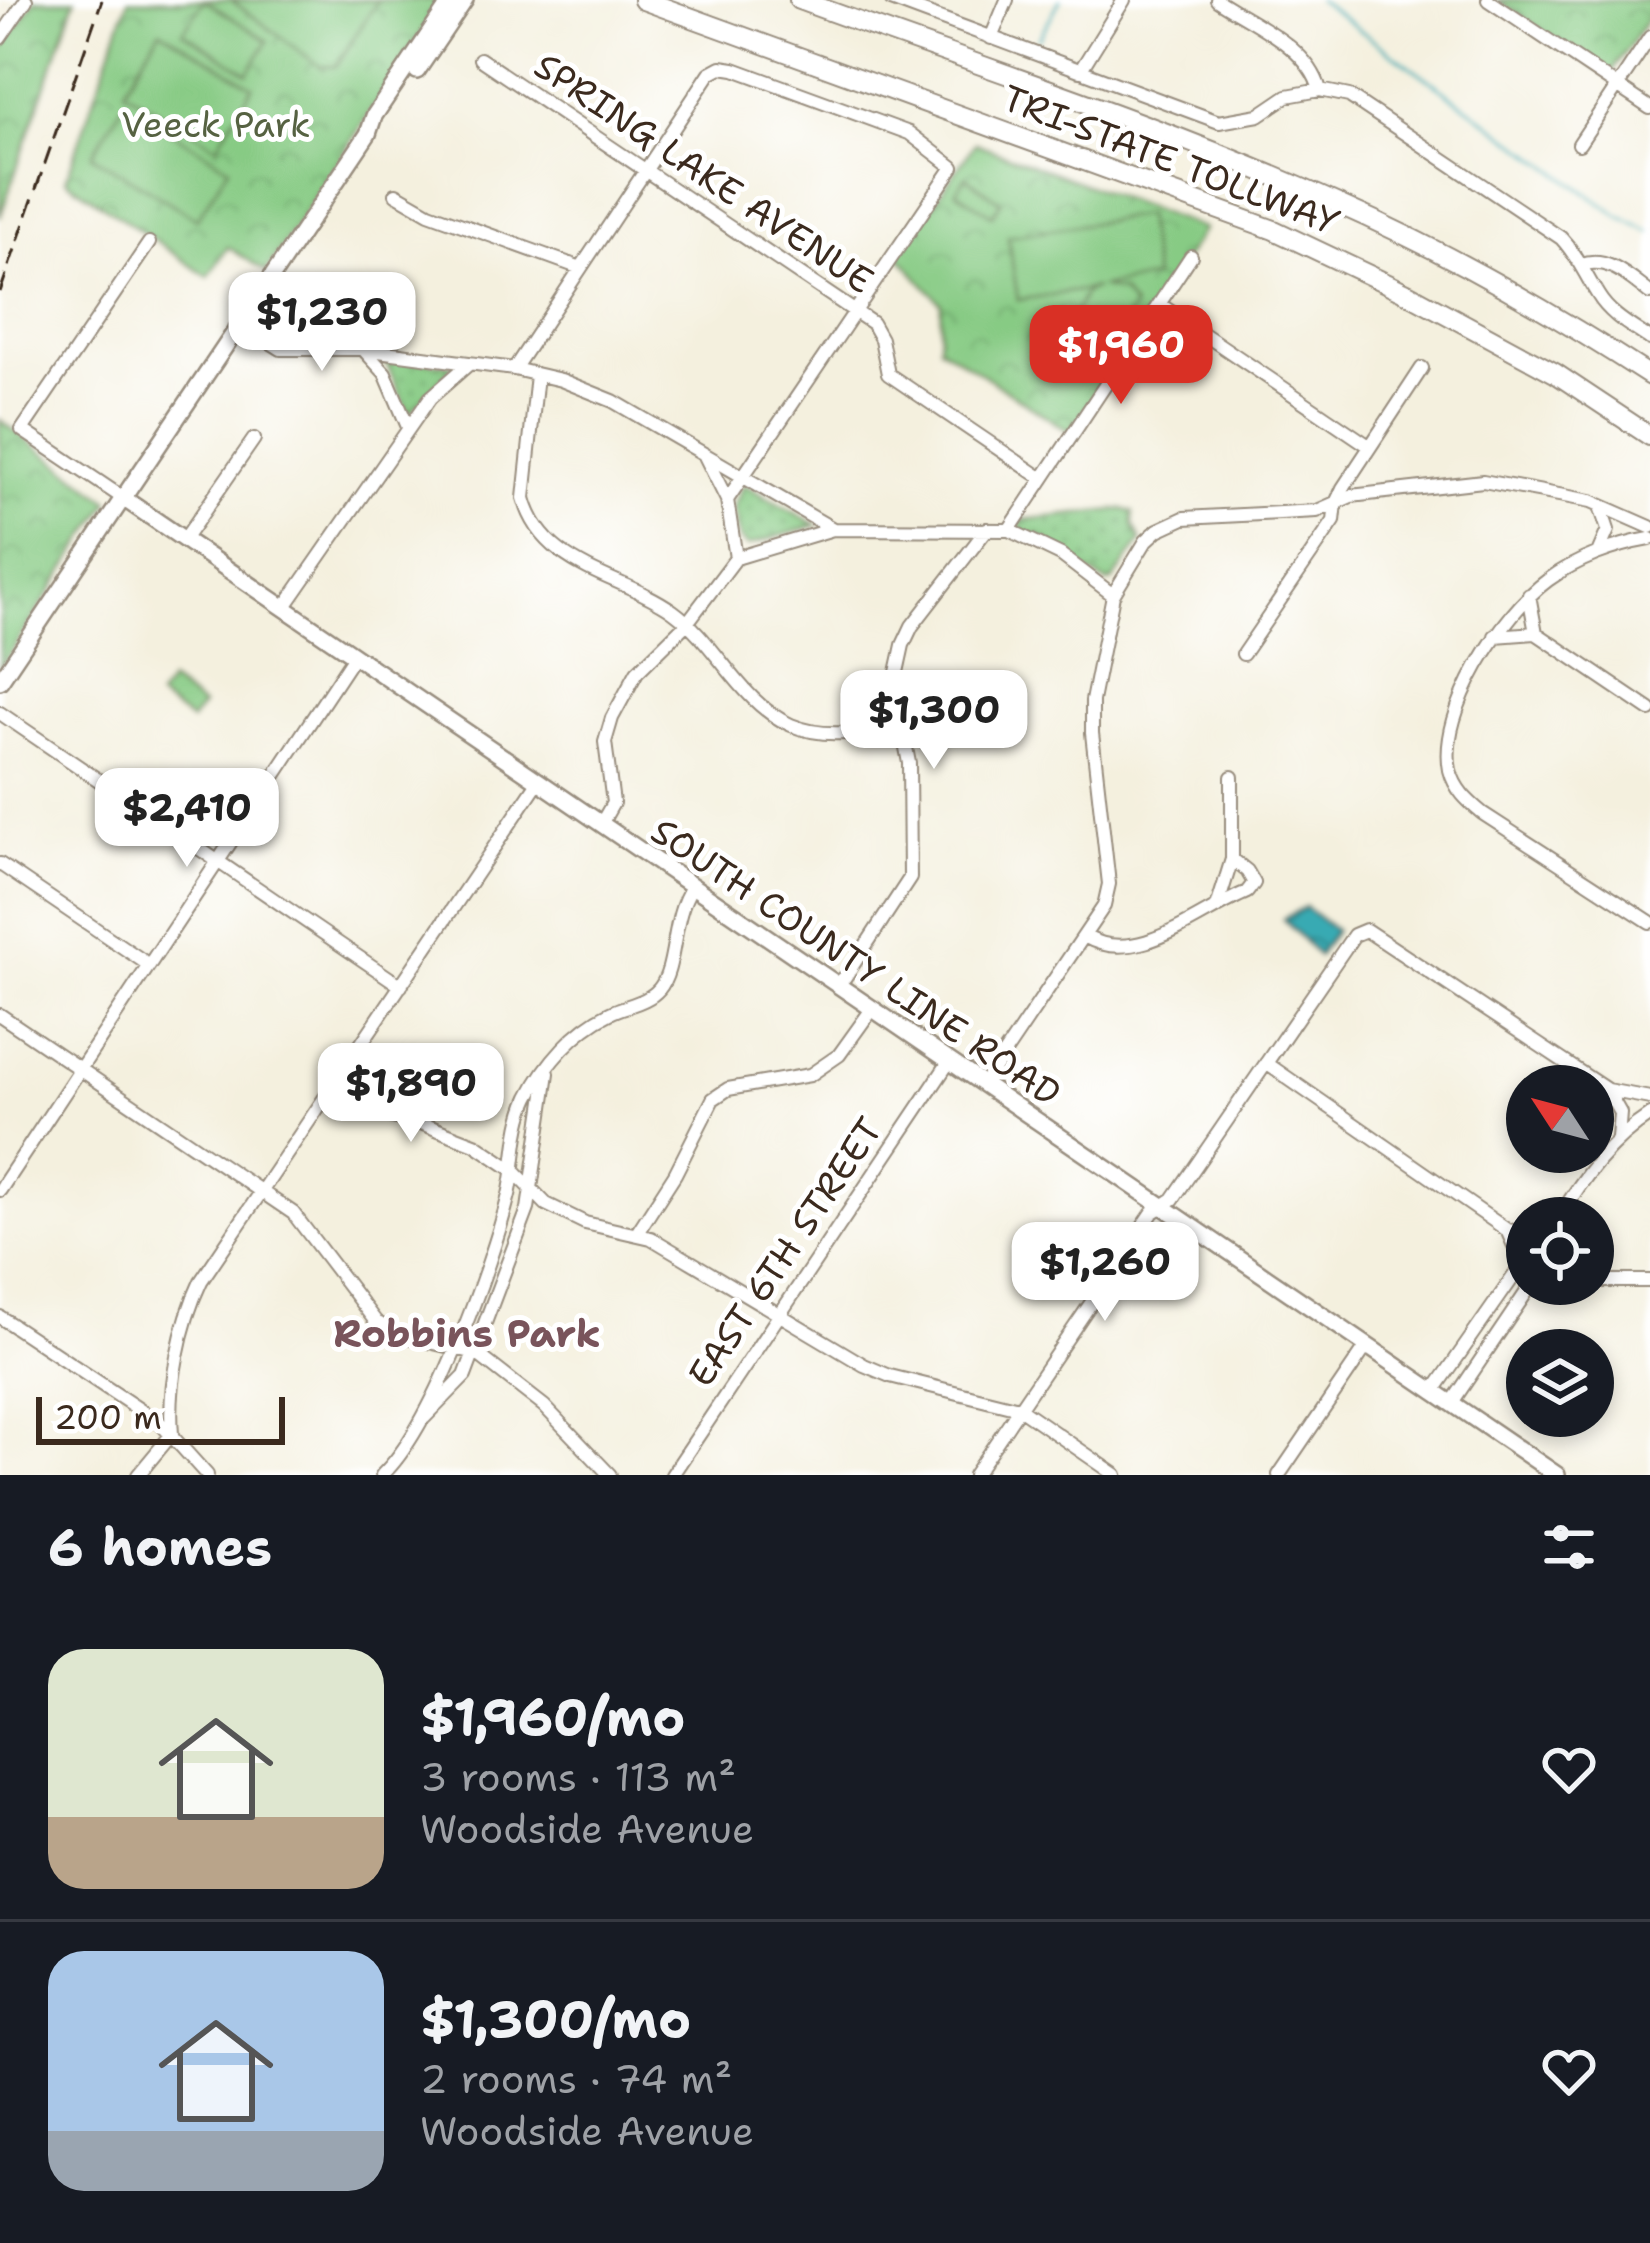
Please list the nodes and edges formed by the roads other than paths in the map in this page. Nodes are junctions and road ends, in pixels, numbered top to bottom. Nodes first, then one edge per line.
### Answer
1 (26, 0) edge
2 (452, 0) edge
3 (465, 0) edge
4 (643, 0) edge
5 (799, 0) edge
6 (891, 0) edge
7 (1007, 0) edge
8 (1124, 0) edge
9 (1217, 0) edge
10 (1488, 0) edge
11 (0, 38) edge
12 (991, 38) junction
13 (1650, 38) edge
14 (480, 59) dead end
15 (1080, 70) junction
16 (1618, 86) junction
17 (1320, 90) junction
18 (1650, 108) edge
19 (368, 134) junction
20 (1579, 144) dead end
21 (645, 167) junction
22 (396, 194) dead end
23 (149, 243) dead end
24 (1190, 256) dead end
25 (1582, 265) junction
26 (578, 267) junction
27 (1650, 293) edge
28 (1161, 305) junction
29 (856, 311) junction
30 (1650, 317) edge
31 (241, 324) junction
32 (1644, 335) edge
33 (363, 349) junction
34 (470, 364) junction
35 (1422, 368) dead end
36 (514, 369) junction
37 (537, 375) junction
38 (1650, 376) edge
39 (409, 427) junction
40 (1650, 436) edge
41 (254, 439) dead end
42 (1370, 446) junction
43 (704, 455) junction
44 (742, 477) junction
45 (1043, 479) junction
46 (123, 498) junction
47 (727, 500) junction
48 (1336, 503) junction
49 (1599, 504) junction
50 (1650, 527) edge
51 (987, 529) junction
52 (833, 530) junction
53 (1009, 530) junction
54 (1650, 539) edge
55 (184, 540) junction
56 (1597, 554) junction
57 (736, 558) junction
58 (1113, 595) junction
59 (1529, 595) junction
60 (284, 608) junction
61 (687, 622) junction
62 (1536, 633) junction
63 (1494, 636) junction
64 (1243, 654) dead end
65 (354, 656) junction
66 (0, 681) edge
67 (1650, 710) edge
68 (0, 713) edge
69 (900, 723) junction
70 (1232, 776) dead end
71 (538, 782) junction
72 (601, 824) junction
73 (1232, 859) junction
74 (217, 861) junction
75 (0, 864) edge
76 (692, 887) junction
77 (1218, 904) junction
78 (1650, 922) edge
79 (1085, 937) junction
80 (148, 965) junction
81 (836, 985) junction
82 (401, 986) junction
83 (872, 1009) junction
84 (0, 1015) edge
85 (949, 1062) junction
86 (1266, 1063) junction
87 (1569, 1065) edge
88 (549, 1066) junction
89 (80, 1069) junction
90 (983, 1085) junction
91 (1614, 1091) edge
92 (1650, 1098) edge
93 (323, 1101) junction
94 (1614, 1102) edge
95 (1650, 1115) edge
96 (1618, 1138) junction
97 (512, 1169) junction
98 (0, 1190) edge
99 (260, 1192) junction
100 (532, 1192) junction
101 (1573, 1197) edge
102 (1162, 1207) junction
103 (1506, 1229) edge
104 (637, 1233) junction
105 (1614, 1281) edge
106 (1650, 1281) edge
107 (1506, 1292) edge
108 (1518, 1305) edge
109 (0, 1316) edge
110 (778, 1316) junction
111 (456, 1346) junction
112 (1366, 1347) junction
113 (476, 1353) junction
114 (1433, 1392) junction
115 (1451, 1404) junction
116 (1018, 1408) junction
117 (418, 1422) junction
118 (172, 1434) junction
119 (400, 1456) junction
120 (137, 1475) edge
121 (207, 1475) edge
122 (382, 1475) edge
123 (400, 1475) edge
124 (610, 1475) edge
125 (672, 1475) edge
126 (974, 1475) edge
127 (1116, 1475) edge
128 (1279, 1475) edge
129 (1557, 1475) edge

1 - 11 street
2 - 19 main road
3 - 19 main road
4 - 40 highway, TRI-STATE TOLLWAY
5 - 38 highway, TRI-STATE TOLLWAY
6 - 12 street
7 - 12 street
8 - 15 street
9 - 17 street
10 - 16 street
12 - 15 street
13 - 16 street
14 - 21 street, SPRING LAKE AVENUE
15 - 17 street
16 - 18 street
16 - 20 street
17 - 25 street
19 - 31 main road
21 - 26 street
21 - 29 street, SPRING LAKE AVENUE
21 - 29 street
22 - 26 street
23 - 46 street
24 - 28 street
25 - 27 street
25 - 32 street
26 - 36 street
28 - 42 street
28 - 45 street
29 - 44 street
29 - 45 street, SPRING LAKE AVENUE
30 - 32 street
31 - 33 street
31 - 46 main road
33 - 34 street
33 - 39 street
34 - 36 street
34 - 39 street
35 - 42 street
36 - 37 street
37 - 43 street
37 - 61 street
39 - 60 street
41 - 55 street
42 - 48 street
43 - 44 street
43 - 47 street
44 - 47 street
44 - 52 street
45 - 53 street
46 - 55 main road, SOUTH COUNTY LINE ROAD
46 - 66 main road
47 - 57 street
48 - 49 street
48 - 58 street
48 - 64 street
49 - 50 street
49 - 56 street
51 - 52 street
51 - 53 street
51 - 69 street
52 - 57 street
53 - 58 street
54 - 56 street
55 - 60 main road, SOUTH COUNTY LINE ROAD
56 - 59 street
57 - 61 street
58 - 79 street
59 - 62 street
59 - 63 street
60 - 65 main road, SOUTH COUNTY LINE ROAD
61 - 69 street
61 - 72 street
62 - 63 street
62 - 67 street
63 - 78 street
65 - 71 main road, SOUTH COUNTY LINE ROAD
65 - 74 street
68 - 74 street
69 - 81 street
70 - 73 street
71 - 72 main road, SOUTH COUNTY LINE ROAD
71 - 82 street
72 - 76 main road, SOUTH COUNTY LINE ROAD
73 - 77 street
73 - 77 street
74 - 80 street
74 - 82 street
75 - 80 street
76 - 81 main road, SOUTH COUNTY LINE ROAD
76 - 88 street
77 - 79 street
79 - 90 street
80 - 89 street
81 - 83 main road, SOUTH COUNTY LINE ROAD
82 - 93 street
83 - 85 main road, SOUTH COUNTY LINE ROAD
83 - 104 street
84 - 89 street
85 - 90 main road, SOUTH COUNTY LINE ROAD
85 - 110 street, EAST 6TH STREET
86 - 87 street
86 - 102 street
86 - 103 street
88 - 97 street
88 - 100 street
89 - 98 street
89 - 99 street
90 - 102 main road, SOUTH COUNTY LINE ROAD
91 - 92 street
93 - 97 street
93 - 99 street
94 - 96 street
95 - 96 street
96 - 101 street
97 - 100 street
97 - 111 street
99 - 111 street
99 - 118 street
100 - 104 street
100 - 113 street
102 - 112 main road, SOUTH COUNTY LINE ROAD
102 - 116 street
104 - 110 street
105 - 106 street
107 - 114 street
108 - 115 street
109 - 118 street
110 - 116 street
110 - 125 street, EAST 6TH STREET
111 - 113 street
111 - 117 street
112 - 114 main road, SOUTH COUNTY LINE ROAD
112 - 128 street
113 - 117 street
113 - 124 street
114 - 115 main road, SOUTH COUNTY LINE ROAD
115 - 129 main road, SOUTH COUNTY LINE ROAD
116 - 126 street
116 - 127 street
117 - 119 street
118 - 120 street
118 - 121 street
119 - 122 street
119 - 123 street

